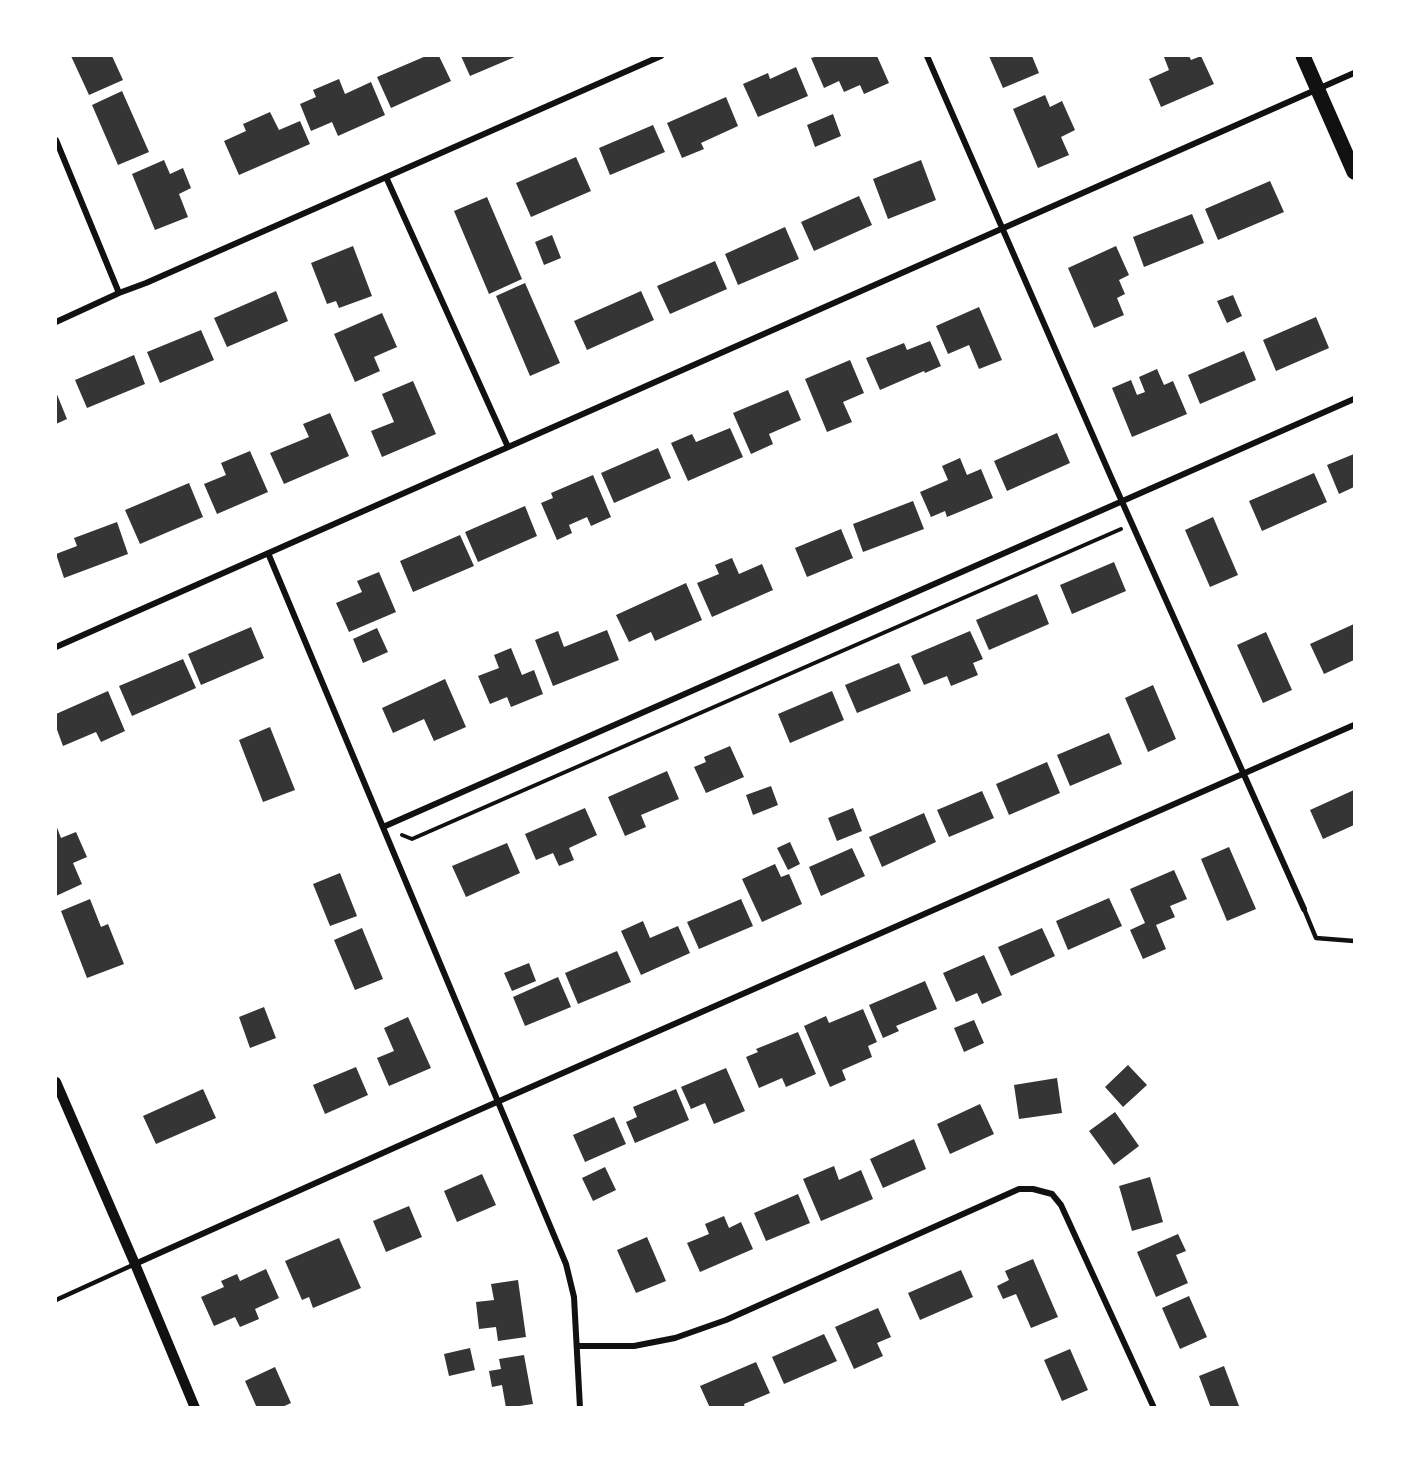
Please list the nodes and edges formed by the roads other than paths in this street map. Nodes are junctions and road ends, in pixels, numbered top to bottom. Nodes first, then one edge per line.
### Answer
1 (661, 56) edge
2 (927, 56) edge
3 (1303, 56) edge
4 (1354, 74) edge
5 (1318, 91) junction
6 (56, 140) edge
7 (1354, 172) edge
8 (386, 177) junction
9 (1004, 229) junction
10 (119, 293) junction
11 (56, 322) edge
12 (1354, 399) edge
13 (508, 447) junction
14 (1122, 501) junction
15 (268, 553) junction
16 (56, 647) edge
17 (1354, 725) edge
18 (1244, 772) junction
19 (383, 827) junction
20 (1304, 909) joint
21 (1354, 941) edge
22 (56, 1082) edge
23 (498, 1101) junction
24 (135, 1264) junction
25 (56, 1300) edge
26 (578, 1346) junction
27 (195, 1407) edge
28 (580, 1407) edge
29 (1154, 1407) edge

1 - 8 street
2 - 9 street
3 - 5 main road
4 - 5 street
5 - 7 main road
5 - 9 street
6 - 10 street
8 - 10 street
8 - 13 street
9 - 13 street
9 - 14 street
10 - 11 street
12 - 14 street
13 - 15 street
14 - 18 street
14 - 19 street
15 - 16 street
15 - 19 street
17 - 18 street
18 - 20 street
18 - 23 street
19 - 23 street
20 - 21 lane
22 - 24 street
23 - 24 street
23 - 26 street
24 - 25 lane
24 - 27 street
26 - 28 street
26 - 29 street

